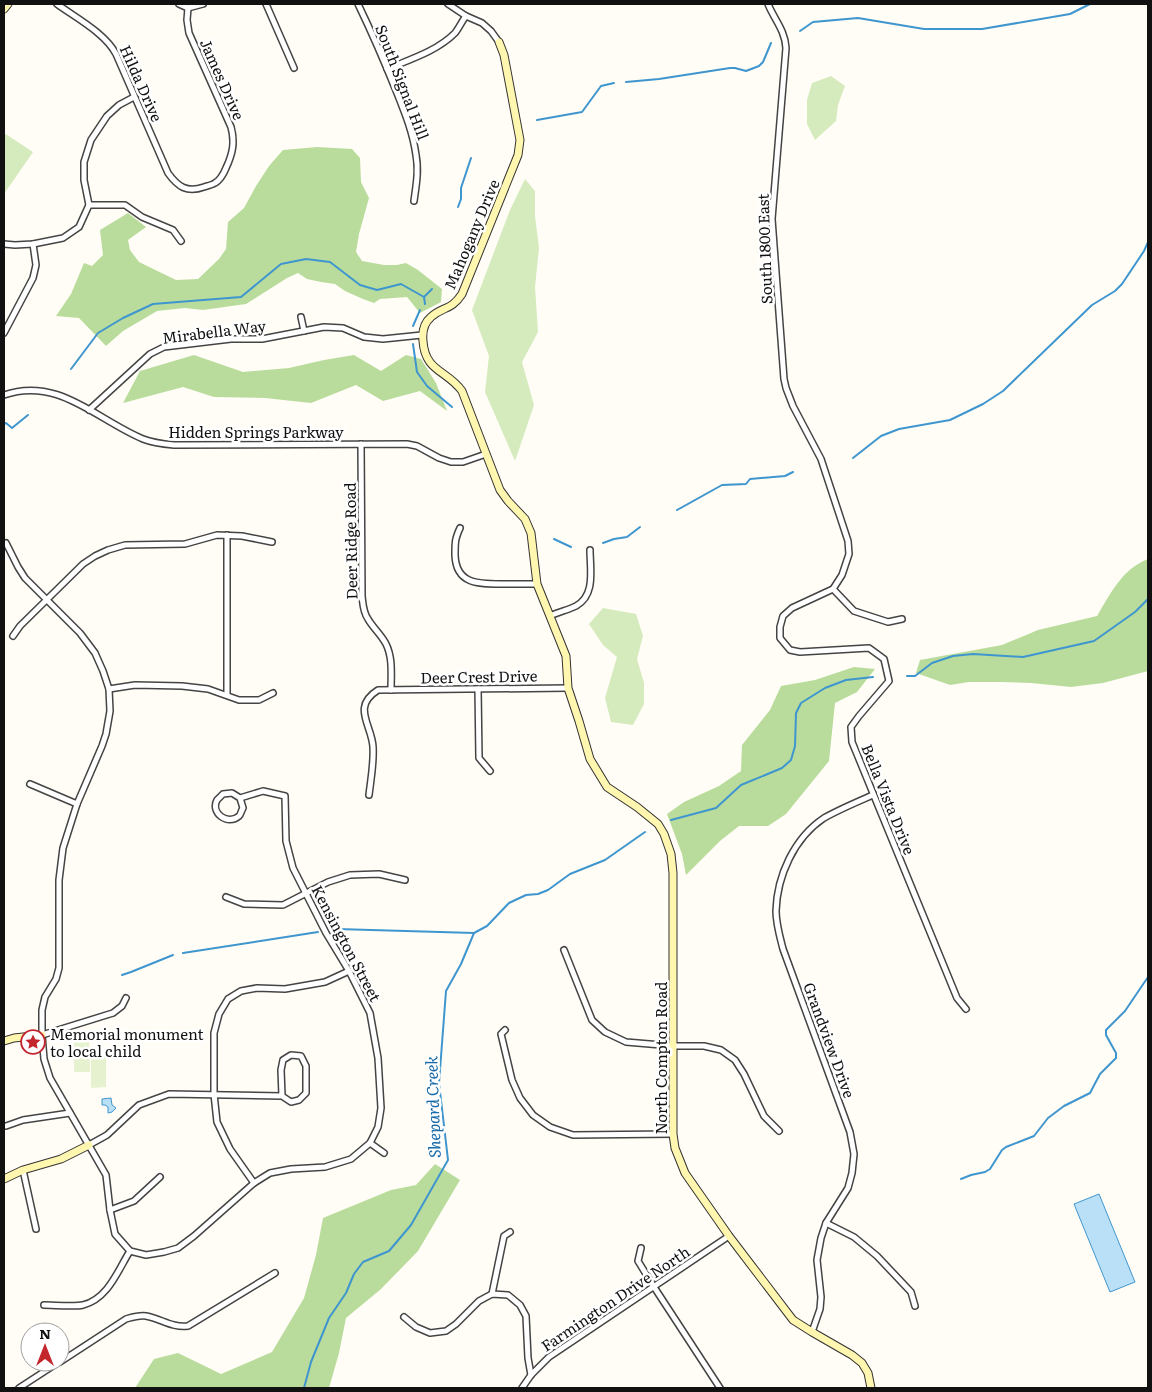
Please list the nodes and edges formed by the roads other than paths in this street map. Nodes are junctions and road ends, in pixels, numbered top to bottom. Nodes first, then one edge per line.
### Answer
1 (8, 4) edge
2 (57, 4) edge
3 (179, 4) edge
4 (203, 4) edge
5 (266, 4) edge
6 (358, 4) edge
7 (448, 4) edge
8 (768, 4) edge
9 (188, 8) junction
10 (4, 9) edge
11 (466, 16) junction
12 (499, 42) joint
13 (294, 68) dead end
14 (388, 69) junction
15 (134, 97) junction
16 (184, 189) joint
17 (414, 201) dead end
18 (89, 205) junction
19 (181, 241) dead end
20 (4, 244) edge
21 (33, 244) junction
22 (301, 317) dead end
23 (304, 331) junction
24 (4, 333) edge
25 (422, 335) junction
26 (4, 395) edge
27 (89, 410) junction
28 (362, 444) junction
29 (486, 454) junction
30 (460, 528) dead end
31 (227, 535) junction
32 (272, 542) dead end
33 (6, 544) dead end
34 (590, 550) dead end
35 (537, 584) junction
36 (833, 589) junction
37 (47, 600) junction
38 (550, 616) junction
39 (902, 619) dead end
40 (13, 636) dead end
41 (568, 688) junction
42 (109, 689) junction
43 (478, 689) junction
44 (391, 690) junction
45 (273, 693) dead end
46 (227, 695) junction
47 (490, 771) dead end
48 (30, 784) dead end
49 (369, 794) dead end
50 (873, 795) junction
51 (240, 798) junction
52 (77, 804) junction
53 (405, 880) dead end
54 (306, 893) junction
55 (226, 896) dead end
56 (564, 950) dead end
57 (349, 971) junction
58 (126, 998) dead end
59 (966, 1009) dead end
60 (505, 1030) dead end
61 (42, 1035) junction
62 (4, 1042) edge
63 (673, 1046) junction
64 (214, 1094) junction
65 (282, 1096) junction
66 (70, 1113) junction
67 (6, 1126) dead end
68 (779, 1131) dead end
69 (673, 1134) junction
70 (370, 1143) junction
71 (89, 1145) junction
72 (384, 1153) dead end
73 (23, 1170) junction
74 (160, 1177) dead end
75 (4, 1179) edge
76 (254, 1183) junction
77 (110, 1210) junction
78 (826, 1223) junction
79 (36, 1229) dead end
80 (510, 1232) dead end
81 (729, 1236) junction
82 (641, 1248) dead end
83 (130, 1250) junction
84 (275, 1273) dead end
85 (654, 1287) junction
86 (492, 1294) junction
87 (44, 1305) dead end
88 (915, 1306) dead end
89 (404, 1317) dead end
90 (812, 1332) junction
91 (70, 1355) edge
92 (44, 1372) edge
93 (531, 1375) junction
94 (19, 1388) edge
95 (522, 1388) edge
96 (720, 1388) edge
97 (871, 1388) edge

1 - 10 street
2 - 15 street, Hilda Drive
3 - 9 street
4 - 9 street
5 - 13 street
6 - 14 street, South Signal Hill
7 - 11 street, Mahogany Drive
8 - 36 street, South 1800 East
9 - 16 street, James Drive
11 - 12 street, Mahogany Drive
11 - 14 street
12 - 25 street, Mahogany Drive
14 - 17 street, South Signal Hill
15 - 16 street, Hilda Drive
15 - 18 street
18 - 19 street
18 - 21 street
20 - 21 street
21 - 24 street
22 - 23 street
23 - 25 street, Mirabella Way
23 - 27 street, Mirabella Way
25 - 29 street
26 - 27 street, Hidden Springs Parkway
27 - 28 street, Hidden Springs Parkway
28 - 29 street, Hidden Springs Parkway
28 - 44 street, Deer Ridge Road
29 - 35 street
30 - 35 street
31 - 32 street
31 - 37 street
31 - 46 street
33 - 37 street
34 - 38 street
35 - 38 street
36 - 39 street
36 - 50 street, Bella Vista Drive
37 - 40 street
37 - 42 street
38 - 41 street
41 - 43 street, Deer Crest Drive
41 - 63 street, North Compton Road
42 - 46 street
42 - 52 street
43 - 44 street, Deer Crest Drive
43 - 47 street
44 - 49 street, Deer Crest Drive
45 - 46 street
48 - 52 street
50 - 59 street, Bella Vista Drive
50 - 78 street, Grandview Drive
51 - 51 street
51 - 54 street, Kensington Street
52 - 61 street
53 - 54 street
54 - 55 street
54 - 57 street, Kensington Street
56 - 63 street
57 - 64 street
57 - 70 street, Kensington Street
58 - 61 street
60 - 69 street
61 - 62 street
61 - 66 street
63 - 68 street
63 - 69 street, North Compton Road
64 - 65 street
64 - 71 street
64 - 76 street
65 - 65 street
66 - 67 street
66 - 71 street
69 - 81 street, North Compton Road
70 - 72 street
70 - 76 street, Kensington Street
71 - 73 street
71 - 77 street
73 - 75 street
73 - 79 street
74 - 77 street
76 - 83 street, Kensington Street
77 - 83 street
78 - 88 street
78 - 90 street, Grandview Drive
80 - 86 street
81 - 85 street, Farmington Drive North
81 - 90 street, North Compton Road
82 - 85 street
83 - 87 street
84 - 91 street
85 - 93 street, Farmington Drive North
85 - 96 street
86 - 89 street
86 - 93 street
90 - 97 street, North Compton Road
92 - 94 street
93 - 95 street, Farmington Drive North

